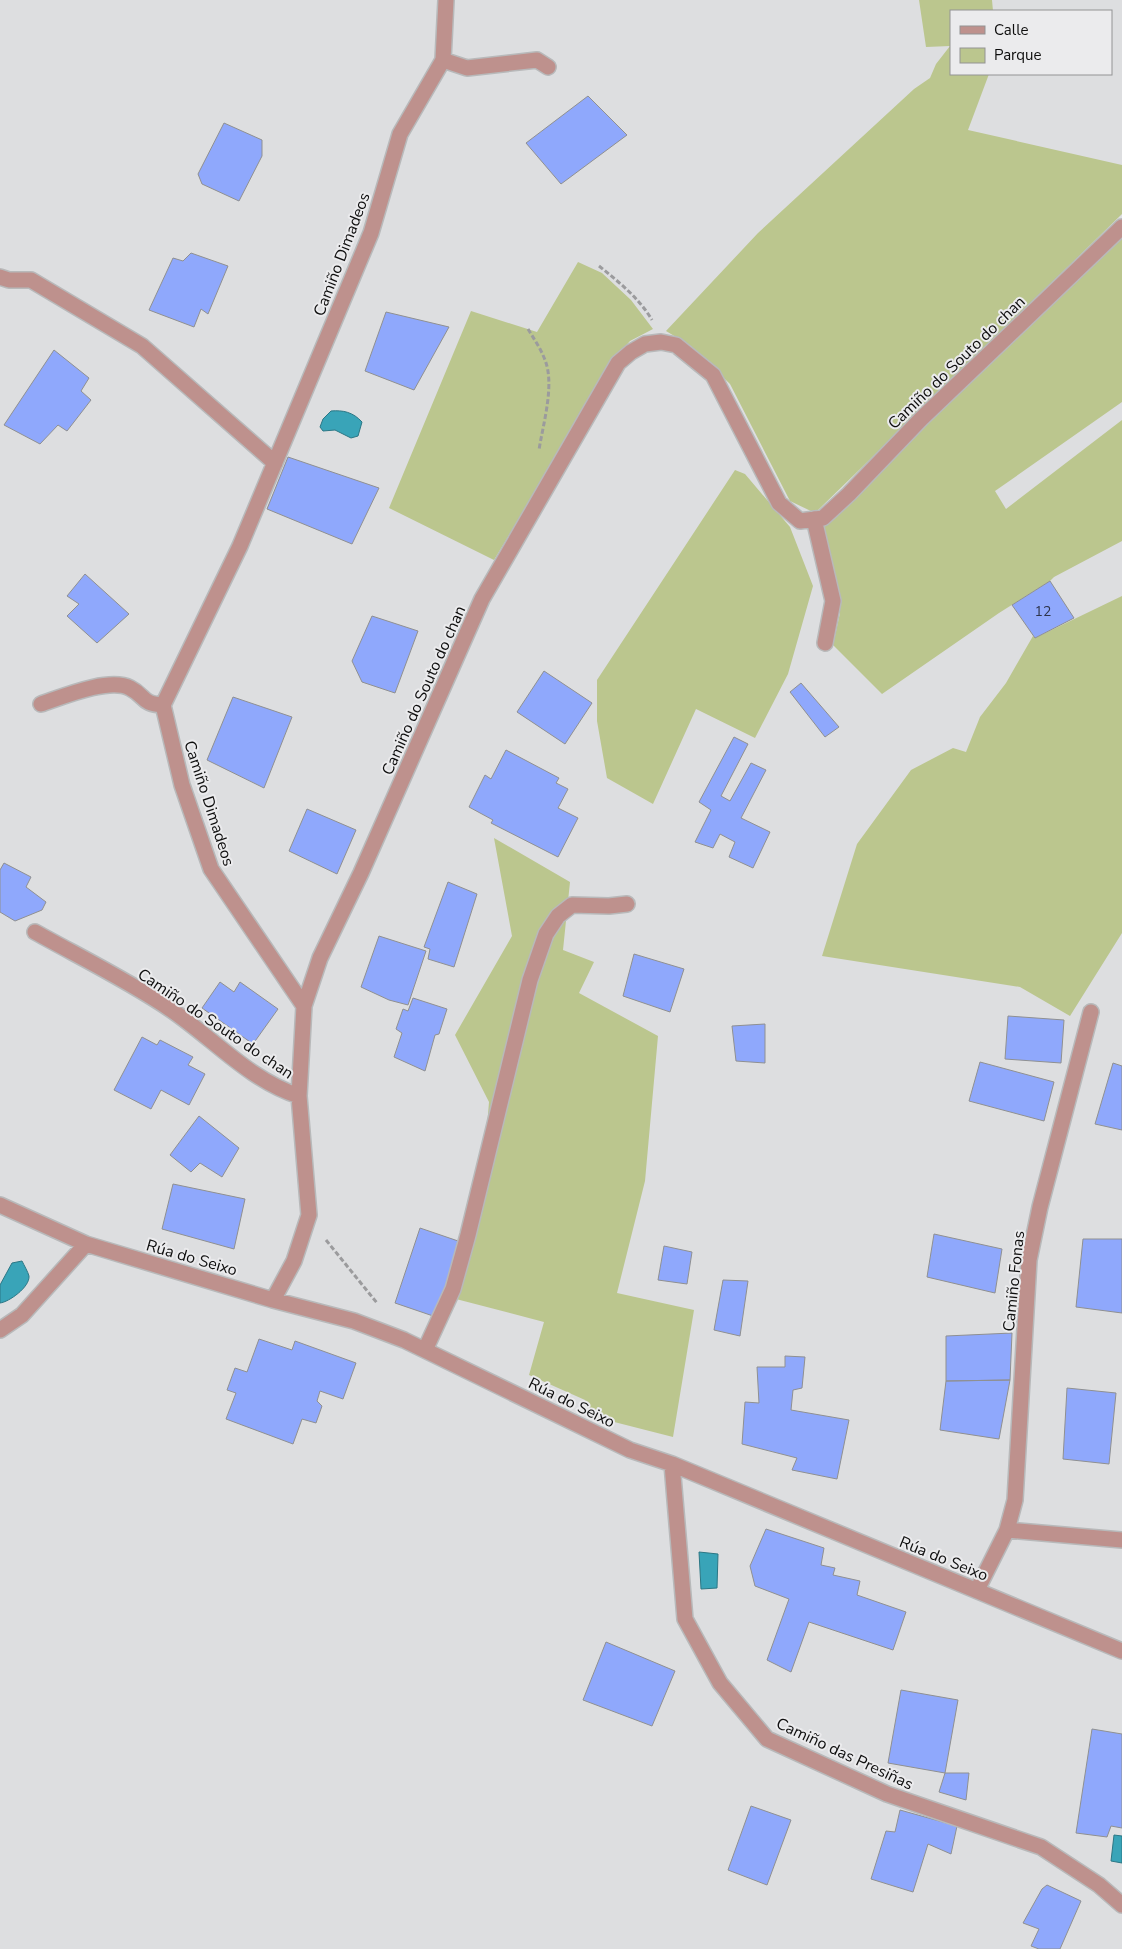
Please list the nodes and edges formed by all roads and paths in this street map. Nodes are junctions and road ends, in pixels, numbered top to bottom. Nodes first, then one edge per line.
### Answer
1 (446, 0) edge
2 (442, 60) junction
3 (548, 67) dead end
4 (1122, 227) edge
5 (599, 266) dead end
6 (0, 278) edge
7 (528, 329) dead end
8 (660, 342) junction
9 (538, 460) dead end
10 (275, 463) junction
11 (814, 519) junction
12 (825, 643) dead end
13 (41, 704) dead end
14 (163, 705) junction
15 (627, 904) dead end
16 (36, 932) dead end
17 (304, 1006) junction
18 (1091, 1012) dead end
19 (299, 1096) junction
20 (0, 1205) edge
21 (309, 1215) junction
22 (86, 1244) junction
23 (273, 1300) junction
24 (381, 1308) dead end
25 (0, 1330) edge
26 (425, 1350) junction
27 (672, 1464) junction
28 (1007, 1530) junction
29 (1122, 1540) edge
30 (977, 1590) junction
31 (1122, 1651) edge
32 (1122, 1904) edge

1 - 2 street, Camiño Dimadeos
2 - 3 street
2 - 10 street, Camiño Dimadeos
4 - 11 street, Camiño do Souto do chan
5 - 8 path
6 - 10 street
7 - 9 path
8 - 11 street
8 - 17 street, Camiño do Souto do chan
10 - 14 street, Camiño Dimadeos
11 - 12 street
13 - 14 street
14 - 17 street, Camiño Dimadeos
15 - 26 street
16 - 19 street, Camiño do Souto do chan
17 - 19 street, Camiño do Souto do chan
18 - 28 street, Camiño Fonas
19 - 21 street, Camiño do Souto do chan
20 - 22 street, Rúa do Seixo
21 - 23 street, Camiño do Souto do chan
21 - 24 path
22 - 23 street, Rúa do Seixo
22 - 25 street
23 - 26 street, Rúa do Seixo
26 - 27 street, Rúa do Seixo
27 - 30 street, Rúa do Seixo
27 - 32 street, Camiño das Presiñas
28 - 29 street
28 - 30 street, Camiño Fonas
30 - 31 street, Rúa do Seixo

